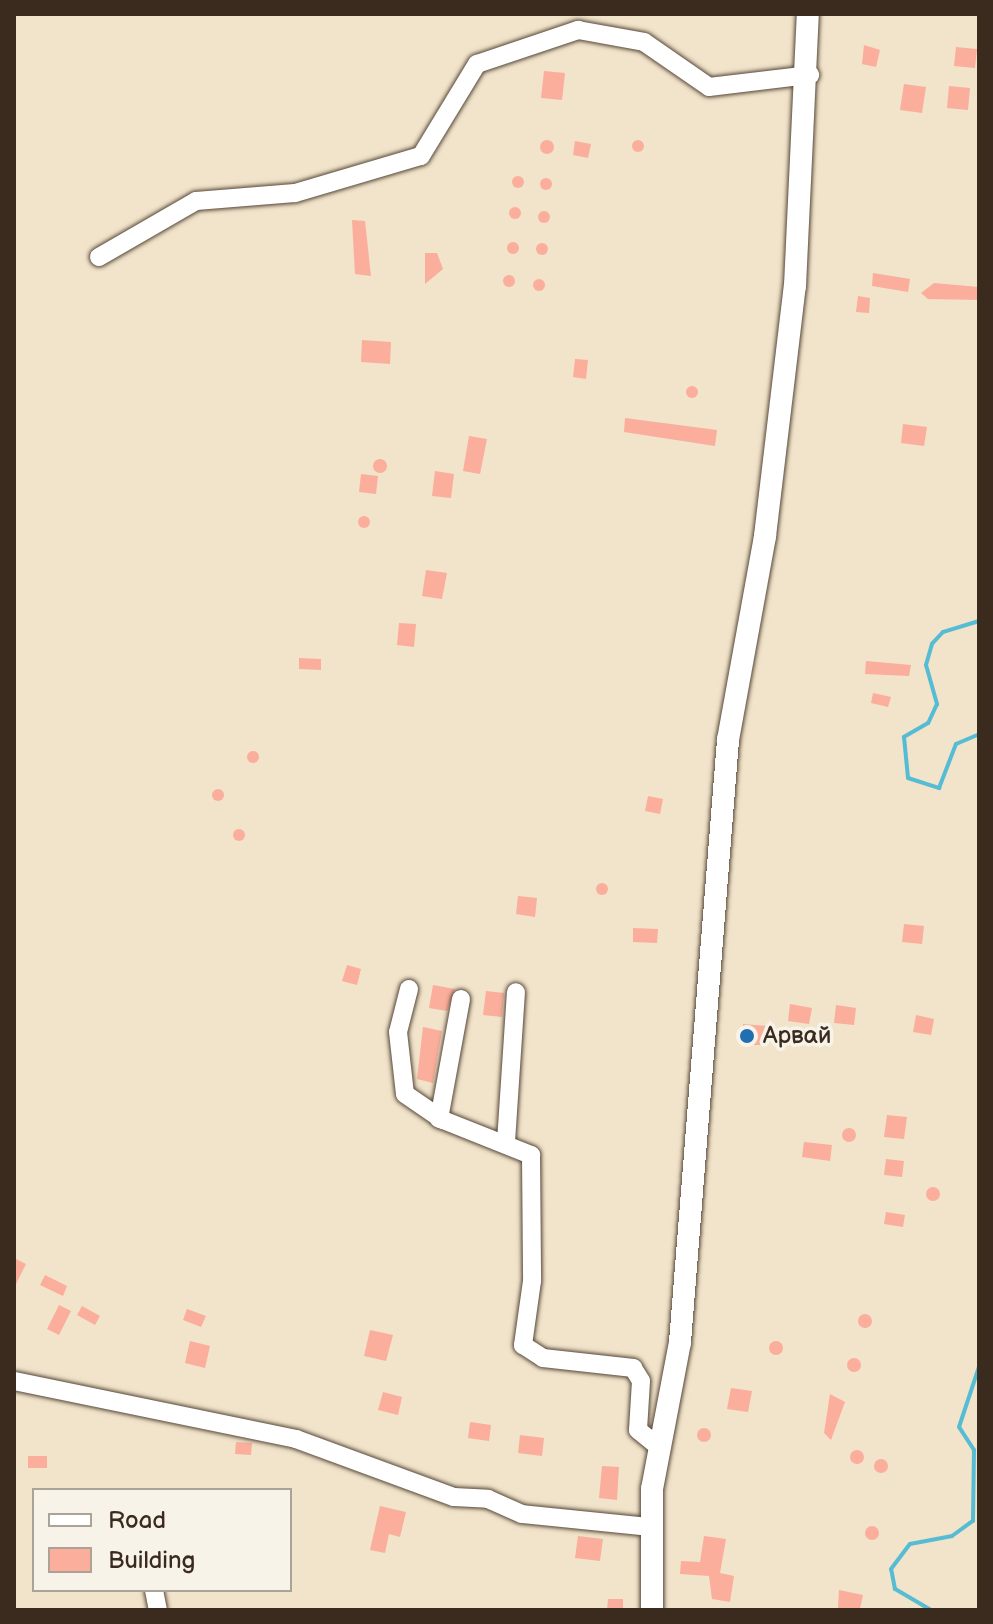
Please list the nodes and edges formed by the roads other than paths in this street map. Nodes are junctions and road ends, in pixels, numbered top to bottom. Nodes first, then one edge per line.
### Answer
1 (808, 14) edge
2 (810, 75) junction
3 (99, 257) dead end
4 (409, 989) dead end
5 (516, 992) dead end
6 (461, 999) dead end
7 (439, 1119) junction
8 (506, 1142) junction
9 (14, 1381) edge
10 (659, 1447) junction
11 (649, 1527) junction
12 (652, 1610) edge

1 - 2 main road
2 - 3 street
2 - 10 main road
4 - 7 street
5 - 8 street
6 - 7 street
7 - 8 street
8 - 10 street
9 - 11 street
10 - 11 main road
11 - 12 main road

